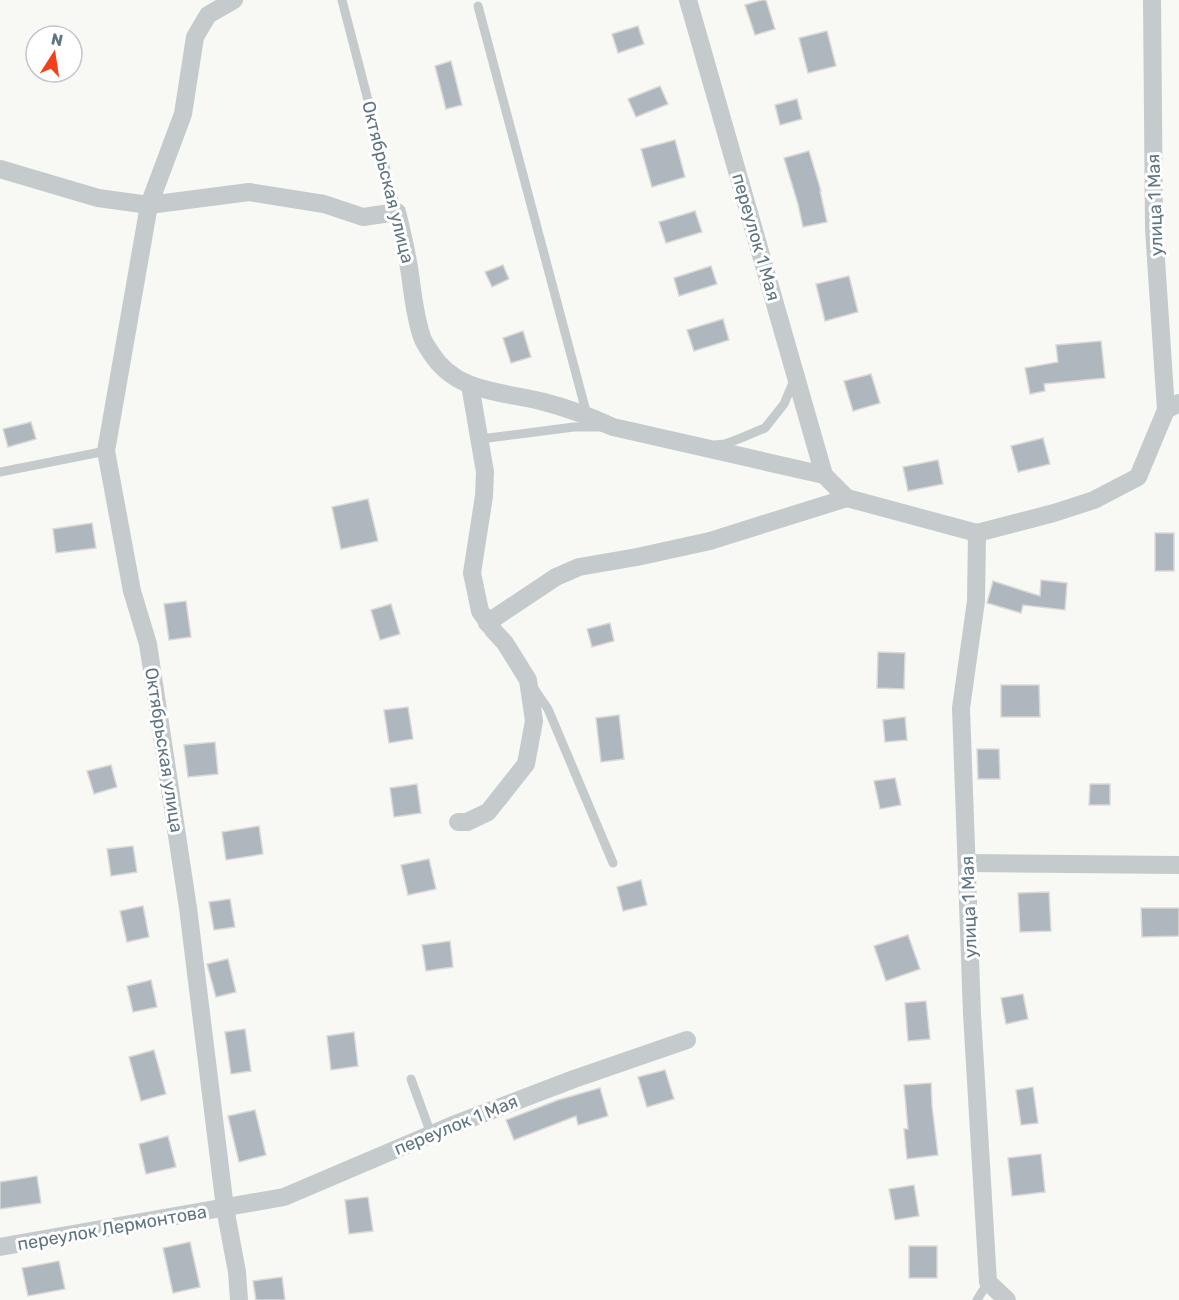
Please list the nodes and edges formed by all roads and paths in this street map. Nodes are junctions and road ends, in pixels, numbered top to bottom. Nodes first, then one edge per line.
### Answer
1 (234, 0) edge
2 (342, 0) edge
3 (688, 0) edge
4 (1152, 0) edge
5 (478, 6) dead end
6 (0, 169) edge
7 (149, 205) junction
8 (397, 212) junction
9 (796, 375) junction
10 (470, 385) junction
11 (1172, 407) edge
12 (587, 415) junction
13 (613, 427) junction
14 (480, 439) junction
15 (704, 447) junction
16 (106, 450) junction
17 (0, 472) edge
18 (824, 475) junction
19 (847, 498) junction
20 (977, 533) junction
21 (487, 623) junction
22 (528, 680) junction
23 (458, 822) dead end
24 (613, 863) dead end
25 (967, 863) junction
26 (1179, 865) edge
27 (687, 1040) dead end
28 (411, 1079) dead end
29 (431, 1134) junction
30 (225, 1208) junction
31 (0, 1247) edge
32 (988, 1282) junction
33 (238, 1300) edge
34 (977, 1300) edge
35 (1007, 1300) edge

1 - 7 street, Октябрьская улица
2 - 8 lane, Октябрьская улица
3 - 9 street, переулок 1 Мая
4 - 11 street, улица 1 Мая
5 - 12 lane
6 - 7 street
7 - 8 street
7 - 16 street, Октябрьская улица
8 - 10 street, Октябрьская улица
9 - 15 lane
9 - 18 street, переулок 1 Мая
10 - 12 street
10 - 14 street
11 - 20 street
12 - 13 street
13 - 14 lane
13 - 15 street
14 - 21 street
15 - 18 street
16 - 17 lane
16 - 30 street, Октябрьская улица
18 - 19 street
19 - 20 street
19 - 21 street
20 - 25 street, улица 1 Мая
21 - 22 street
22 - 23 street
22 - 24 lane
25 - 26 street
25 - 32 street, улица 1 Мая
27 - 29 street, переулок 1 Мая
28 - 29 lane
29 - 30 street, переулок 1 Мая
30 - 31 street, переулок Лермонтова
30 - 33 street, Октябрьская улица
32 - 34 lane
32 - 35 street

